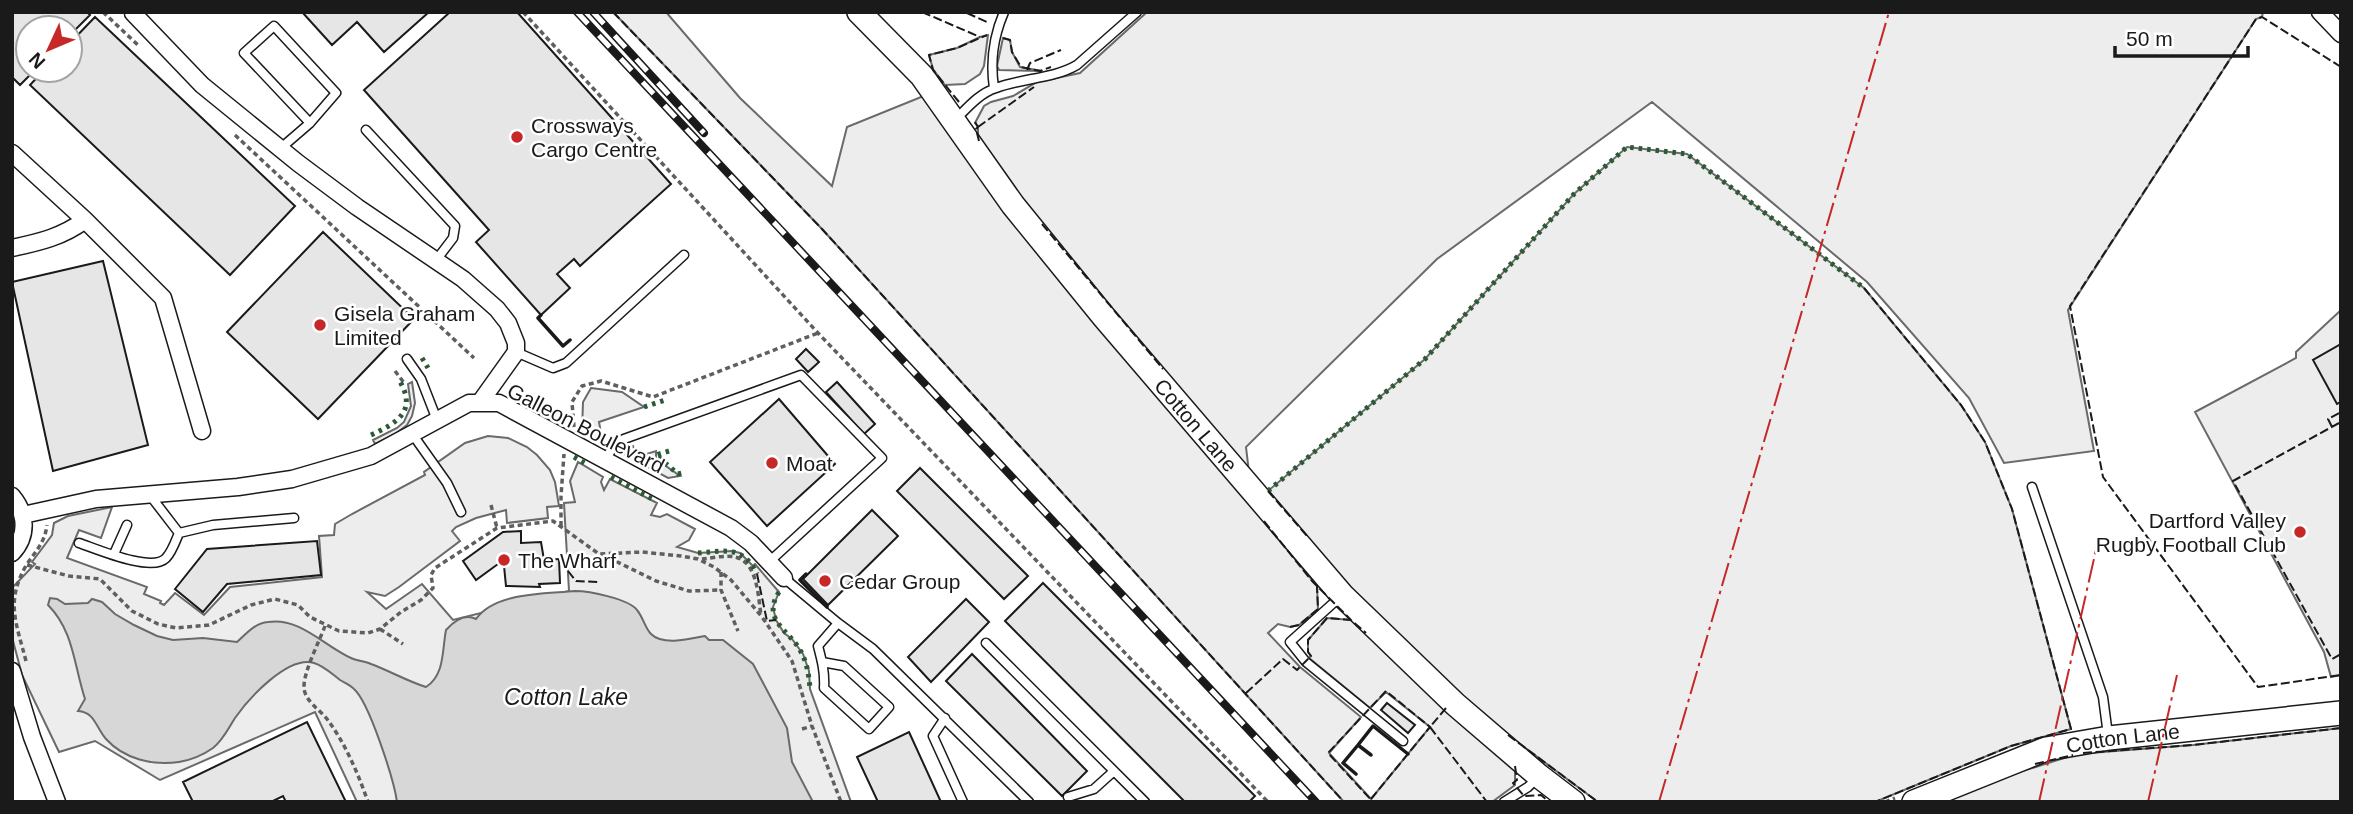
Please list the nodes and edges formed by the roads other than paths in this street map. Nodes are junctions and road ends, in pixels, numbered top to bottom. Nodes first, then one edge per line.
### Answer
1 (859, 12) edge
2 (1004, 12) edge
3 (1137, 12) edge
4 (2320, 12) edge
5 (132, 13) edge
6 (2341, 34) edge
7 (994, 88) junction
8 (955, 121) junction
9 (310, 123) junction
10 (366, 130) dead end
11 (281, 148) junction
12 (12, 153) edge
13 (85, 220) junction
14 (12, 248) edge
15 (684, 255) dead end
16 (437, 259) junction
17 (516, 352) junction
18 (407, 359) dead end
19 (481, 401) junction
20 (437, 420) junction
21 (202, 430) dead end
22 (413, 435) junction
23 (603, 460) junction
24 (2032, 487) dead end
25 (149, 494) junction
26 (12, 496) edge
27 (461, 512) dead end
28 (23, 515) junction
29 (294, 518) dead end
30 (127, 525) dead end
31 (179, 533) junction
32 (79, 543) dead end
33 (12, 553) edge
34 (114, 554) junction
35 (769, 562) junction
36 (784, 578) joint
37 (1342, 595) junction
38 (838, 623) junction
39 (986, 643) dead end
40 (822, 662) junction
41 (20, 671) edge
42 (2341, 713) edge
43 (945, 718) junction
44 (2109, 738) junction
45 (1403, 741) dead end
46 (1114, 771) junction
47 (1539, 776) junction
48 (1068, 797) dead end
49 (57, 802) edge
50 (963, 802) edge
51 (1029, 802) edge
52 (1145, 802) edge
53 (1504, 802) edge
54 (1573, 802) edge
55 (1914, 802) edge

1 - 8 street, Cotton Lane
2 - 7 lane
3 - 7 lane
4 - 6 street
5 - 11 street
7 - 8 lane
8 - 37 street, Cotton Lane
9 - 9 lane
9 - 11 lane
10 - 16 lane
11 - 16 street
12 - 13 street
13 - 14 street
13 - 21 street
15 - 17 lane
16 - 17 street
17 - 19 street
18 - 20 lane
19 - 20 street, Galleon Boulevard
19 - 23 street, Galleon Boulevard
20 - 22 street, Galleon Boulevard
22 - 25 street, Galleon Boulevard
22 - 27 lane
23 - 35 street, Galleon Boulevard
23 - 35 lane
24 - 44 lane
25 - 28 street, Galleon Boulevard
25 - 31 lane
26 - 28 street
28 - 33 street
29 - 31 lane
30 - 34 lane
31 - 34 lane
32 - 34 lane
35 - 36 street, Galleon Boulevard
36 - 38 lane
37 - 45 lane
37 - 47 street, Cotton Lane
38 - 40 lane
38 - 43 lane
39 - 46 lane
40 - 40 lane
41 - 49 street
42 - 44 street, Cotton Lane
43 - 50 lane
43 - 51 lane
44 - 55 street, Cotton Lane
46 - 48 lane
46 - 52 lane
47 - 53 lane
47 - 54 street, Cotton Lane

